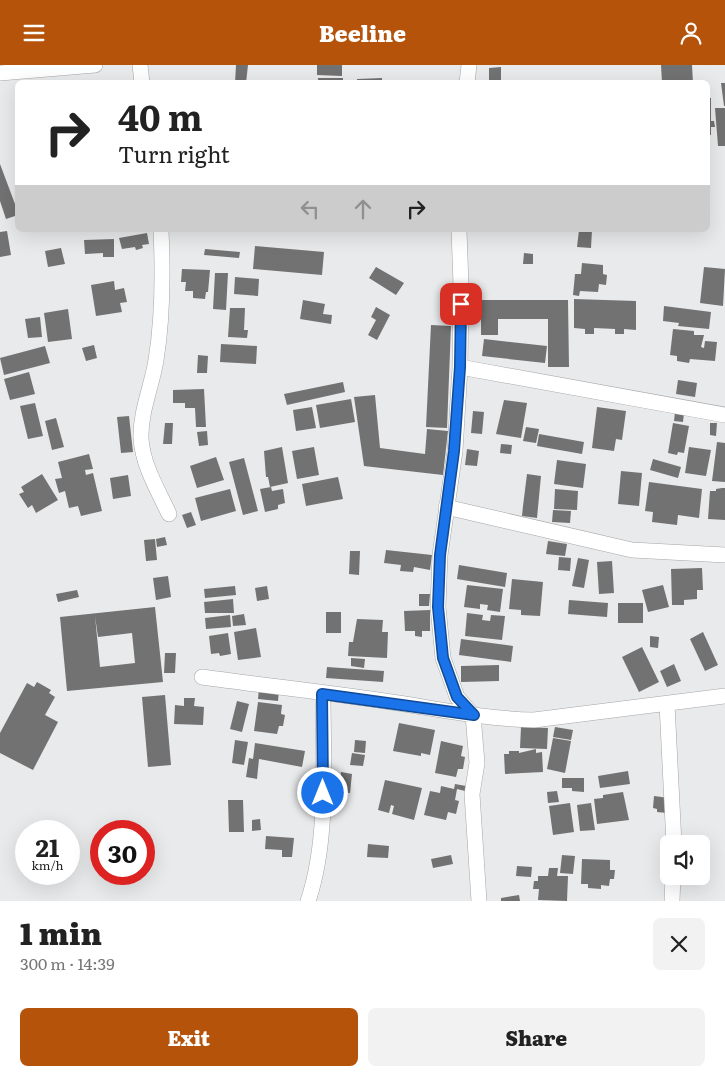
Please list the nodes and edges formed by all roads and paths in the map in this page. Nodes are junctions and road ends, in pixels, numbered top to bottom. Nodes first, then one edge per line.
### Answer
1 (95, 65) edge
2 (140, 65) edge
3 (469, 65) edge
4 (0, 73) edge
5 (142, 80) edge
6 (467, 80) edge
7 (161, 232) edge
8 (459, 232) edge
9 (460, 367) junction
10 (725, 415) edge
11 (446, 507) junction
12 (169, 514) dead end
13 (725, 555) edge
14 (202, 677) dead end
15 (322, 694) junction
16 (725, 696) edge
17 (667, 704) junction
18 (474, 715) junction
19 (674, 835) edge
20 (673, 885) edge
21 (308, 901) edge
22 (479, 901) edge
23 (672, 901) edge

1 - 4 street
2 - 5 street
3 - 6 street
7 - 12 street
8 - 9 street
9 - 10 street
9 - 11 street
11 - 13 street
11 - 18 street
14 - 15 street
15 - 18 street
15 - 21 street
16 - 17 street
17 - 18 street
17 - 19 street
18 - 22 street
20 - 23 street

